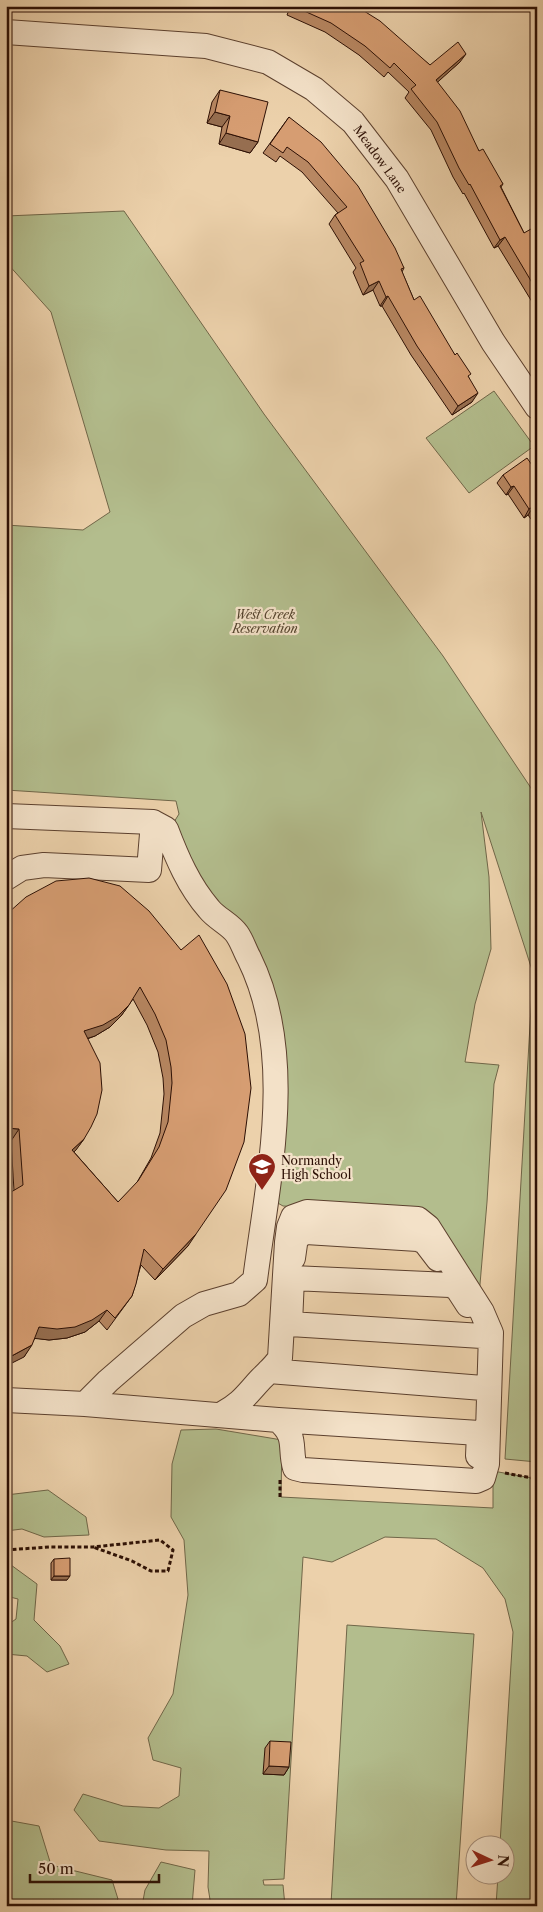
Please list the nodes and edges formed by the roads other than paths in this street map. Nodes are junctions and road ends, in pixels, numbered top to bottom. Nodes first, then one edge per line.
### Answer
1 (6, 32) edge
2 (536, 404) edge
3 (6, 816) edge
4 (153, 822) junction
5 (6, 878) edge
6 (292, 1278) junction
7 (457, 1288) junction
8 (482, 1336) junction
9 (269, 1371) junction
10 (483, 1388) junction
11 (6, 1400) edge
12 (85, 1404) junction
13 (222, 1414) junction
14 (278, 1420) junction
15 (480, 1432) junction
16 (481, 1475) junction

1 - 2 street, Meadow Lane
3 - 4 street
4 - 5 street
4 - 12 street
6 - 7 street
6 - 7 street
6 - 8 street
7 - 8 street
8 - 10 street
9 - 10 street
9 - 13 street
9 - 16 street
10 - 15 street
11 - 12 street
12 - 13 street
13 - 14 street
14 - 15 street
14 - 16 street
15 - 16 street

